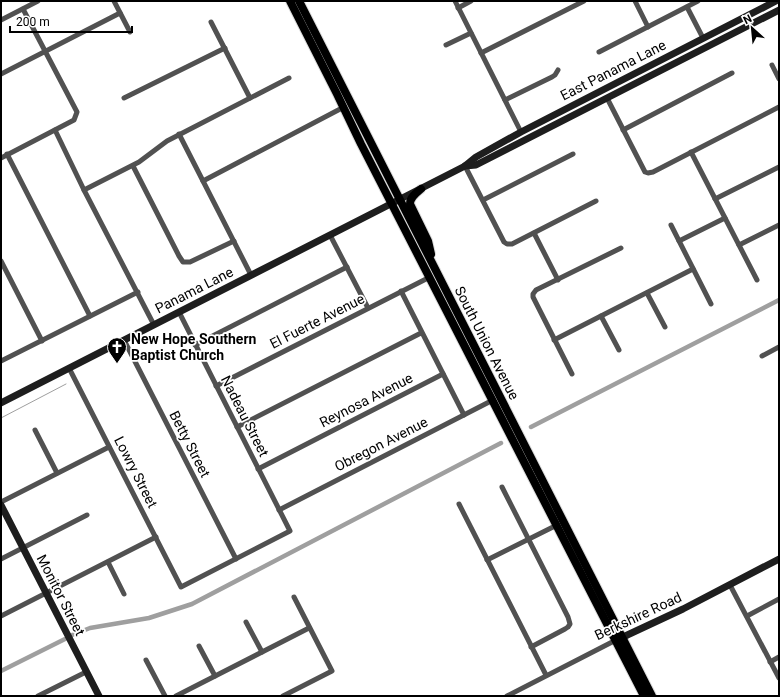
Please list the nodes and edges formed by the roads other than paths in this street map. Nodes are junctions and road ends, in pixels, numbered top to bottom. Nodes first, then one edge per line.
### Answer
1 (38, 1) edge
2 (114, 1) edge
3 (290, 1) edge
4 (295, 1) edge
5 (298, 1) edge
6 (455, 1) edge
7 (471, 1) edge
8 (584, 1) edge
9 (635, 1) edge
10 (698, 1) edge
11 (776, 1) edge
12 (687, 7) junction
13 (458, 8) junction
14 (23, 9) junction
15 (779, 10) edge
16 (304, 11) junction
17 (120, 13) junction
18 (1, 20) edge
19 (211, 22) dead end
20 (648, 27) junction
21 (130, 32) dead end
22 (471, 33) junction
23 (704, 38) junction
24 (446, 45) dead end
25 (225, 48) junction
26 (45, 51) junction
27 (599, 52) dead end
28 (481, 53) junction
29 (772, 65) dead end
30 (648, 66) junction
31 (558, 70) dead end
32 (659, 71) junction
33 (732, 73) dead end
34 (1, 74) edge
35 (289, 78) dead end
36 (779, 79) edge
37 (124, 98) dead end
38 (250, 98) junction
39 (607, 98) junction
40 (505, 100) junction
41 (344, 107) junction
42 (779, 108) edge
43 (55, 130) junction
44 (623, 130) junction
45 (521, 132) junction
46 (179, 134) junction
47 (691, 152) junction
48 (7, 154) junction
49 (573, 154) dead end
50 (1, 158) edge
51 (371, 163) junction
52 (479, 164) junction
53 (133, 166) junction
54 (465, 166) junction
55 (779, 167) edge
56 (203, 181) junction
57 (421, 188) junction
58 (84, 190) junction
59 (400, 199) junction
60 (715, 199) junction
61 (483, 200) junction
62 (596, 201) dead end
63 (392, 203) junction
64 (725, 218) junction
65 (671, 225) dead end
66 (779, 225) edge
67 (534, 233) junction
68 (330, 235) junction
69 (234, 241) junction
70 (679, 242) junction
71 (739, 245) junction
72 (621, 248) dead end
73 (415, 249) junction
74 (425, 250) junction
75 (1, 261) edge
76 (432, 263) junction
77 (347, 267) junction
78 (693, 269) junction
79 (251, 275) junction
80 (430, 277) junction
81 (558, 280) junction
82 (757, 280) dead end
83 (441, 281) junction
84 (138, 292) junction
85 (401, 292) junction
86 (647, 293) junction
87 (711, 304) dead end
88 (368, 308) junction
89 (179, 312) junction
90 (90, 316) junction
91 (601, 316) junction
92 (154, 325) junction
93 (665, 327) dead end
94 (421, 333) junction
95 (124, 340) junction
96 (554, 340) junction
97 (42, 341) junction
98 (195, 344) junction
99 (779, 347) edge
100 (618, 350) dead end
101 (762, 356) dead end
102 (1, 361) edge
103 (69, 368) junction
104 (443, 374) junction
105 (572, 374) dead end
106 (216, 386) junction
107 (493, 400) junction
108 (1, 403) edge
109 (464, 415) junction
110 (237, 427) junction
111 (35, 430) dead end
112 (109, 447) junction
113 (258, 469) junction
114 (57, 473) junction
115 (502, 487) dead end
116 (1, 503) edge
117 (459, 504) dead end
118 (279, 510) junction
119 (87, 515) dead end
120 (557, 525) junction
121 (156, 537) junction
122 (528, 539) junction
123 (23, 548) junction
124 (1, 559) edge
125 (236, 559) junction
126 (779, 559) edge
127 (487, 560) junction
128 (108, 562) junction
129 (730, 585) junction
130 (46, 593) junction
131 (124, 594) dead end
132 (294, 597) dead end
133 (779, 599) edge
134 (1, 616) edge
135 (747, 616) junction
136 (246, 622) dead end
137 (310, 628) junction
138 (619, 639) junction
139 (199, 646) dead end
140 (531, 647) junction
141 (262, 652) junction
142 (779, 657) edge
143 (146, 660) dead end
144 (770, 662) junction
145 (86, 672) junction
146 (546, 675) junction
147 (215, 676) junction
148 (779, 678) edge
149 (291, 694) edge
150 (38, 696) edge
151 (99, 696) edge
152 (165, 696) edge
153 (176, 696) edge
154 (283, 696) edge
155 (507, 696) edge
156 (644, 696) edge
157 (652, 696) edge

1 - 14 street
2 - 17 street
3 - 41 main road, South Union Avenue
4 - 16 main road
5 - 16 main road, South Union Avenue
6 - 13 street
7 - 13 street
8 - 28 street
9 - 20 street
10 - 12 street
11 - 23 main road, East Panama Lane
12 - 20 street
12 - 23 street
13 - 22 street
14 - 18 street
14 - 26 street
15 - 32 main road, East Panama Lane
16 - 59 main road, South Union Avenue
17 - 21 street
17 - 26 street
19 - 25 street
20 - 27 street
22 - 24 street
22 - 28 street
23 - 30 main road, East Panama Lane
23 - 32 main road
25 - 37 street
25 - 38 street
26 - 34 street
26 - 43 street
28 - 40 street
29 - 36 street
30 - 39 main road
30 - 45 main road, East Panama Lane
31 - 40 street
32 - 39 main road, East Panama Lane
33 - 44 street
35 - 38 street
38 - 46 street
39 - 44 street
39 - 52 main road, East Panama Lane
40 - 45 street
41 - 51 main road, South Union Avenue
41 - 56 street
42 - 47 street
43 - 48 street
43 - 58 street
44 - 47 street
45 - 52 main road
45 - 54 main road, East Panama Lane
46 - 53 street
46 - 56 street
47 - 60 street
48 - 50 street
48 - 90 street
49 - 61 street
51 - 59 main road
51 - 63 main road, South Union Avenue
52 - 54 main road, East Panama Lane
53 - 58 street
53 - 69 street
54 - 57 main road, East Panama Lane
54 - 61 street
55 - 60 street
56 - 69 street
57 - 59 main road, East Panama Lane
57 - 76 main road
58 - 84 street
59 - 63 main road, Panama Lane
59 - 74 main road, South Union Avenue
60 - 64 street
61 - 67 street
62 - 67 street
63 - 68 main road, Panama Lane
63 - 73 main road, South Union Avenue
63 - 74 main road
64 - 70 street
64 - 71 street
65 - 70 street
66 - 71 street
67 - 81 street
68 - 77 street
68 - 79 main road, Panama Lane
69 - 79 street
70 - 78 street
71 - 82 street
72 - 81 street
73 - 80 main road, South Union Avenue
73 - 83 main road
74 - 76 main road, South Union Avenue
75 - 97 street
76 - 83 main road, South Union Avenue
77 - 88 street
77 - 98 street
78 - 86 street
78 - 87 street
79 - 89 main road, Panama Lane
80 - 85 street, El Fuerte Avenue
80 - 107 main road, South Union Avenue
81 - 96 street
83 - 138 main road, South Union Avenue
84 - 90 street
84 - 92 street
85 - 88 street, El Fuerte Avenue
85 - 94 street
86 - 91 street
86 - 93 street
88 - 106 street, El Fuerte Avenue
89 - 92 main road, Panama Lane
89 - 98 street, Nadeau Street
90 - 97 street
91 - 96 street
91 - 100 street
92 - 95 main road, Panama Lane
94 - 104 street
94 - 110 street
95 - 103 main road, Panama Lane
95 - 125 street, Betty Street
96 - 105 street
97 - 102 street
98 - 106 street, Nadeau Street
99 - 101 street
103 - 108 main road, Panama Lane
103 - 112 street, Lowry Street
104 - 109 street
104 - 113 street, Reynosa Avenue
106 - 110 street, Nadeau Street
107 - 109 street, Obregon Avenue
107 - 120 main road, South Union Avenue
109 - 118 street, Obregon Avenue
110 - 113 street, Nadeau Street
111 - 114 street
112 - 114 street
112 - 121 street, Lowry Street
113 - 118 street, Nadeau Street
114 - 116 street
115 - 122 street
116 - 123 main road, Monitor Street
117 - 127 street
118 - 125 street, Nadeau Street
119 - 123 street
120 - 122 street
120 - 138 main road, South Union Avenue
121 - 125 street, Lowry Street
121 - 128 street
122 - 127 street
122 - 140 street
123 - 124 street
123 - 130 main road, Monitor Street
126 - 129 main road, Berkshire Road
127 - 140 street
128 - 130 street
128 - 131 street
129 - 135 street
129 - 138 main road, Berkshire Road
130 - 134 street
130 - 145 main road, Monitor Street
132 - 137 street
133 - 135 street
135 - 144 street
136 - 141 street
137 - 141 street
137 - 149 street
138 - 146 street, Berkshire Road
138 - 156 main road, South Union Avenue
138 - 157 main road, South Union Avenue
139 - 147 street
140 - 146 street
141 - 147 street
142 - 144 street
143 - 152 street
144 - 148 street
145 - 150 street
145 - 151 main road, Monitor Street
146 - 155 street, Berkshire Road
147 - 153 street
149 - 154 street

